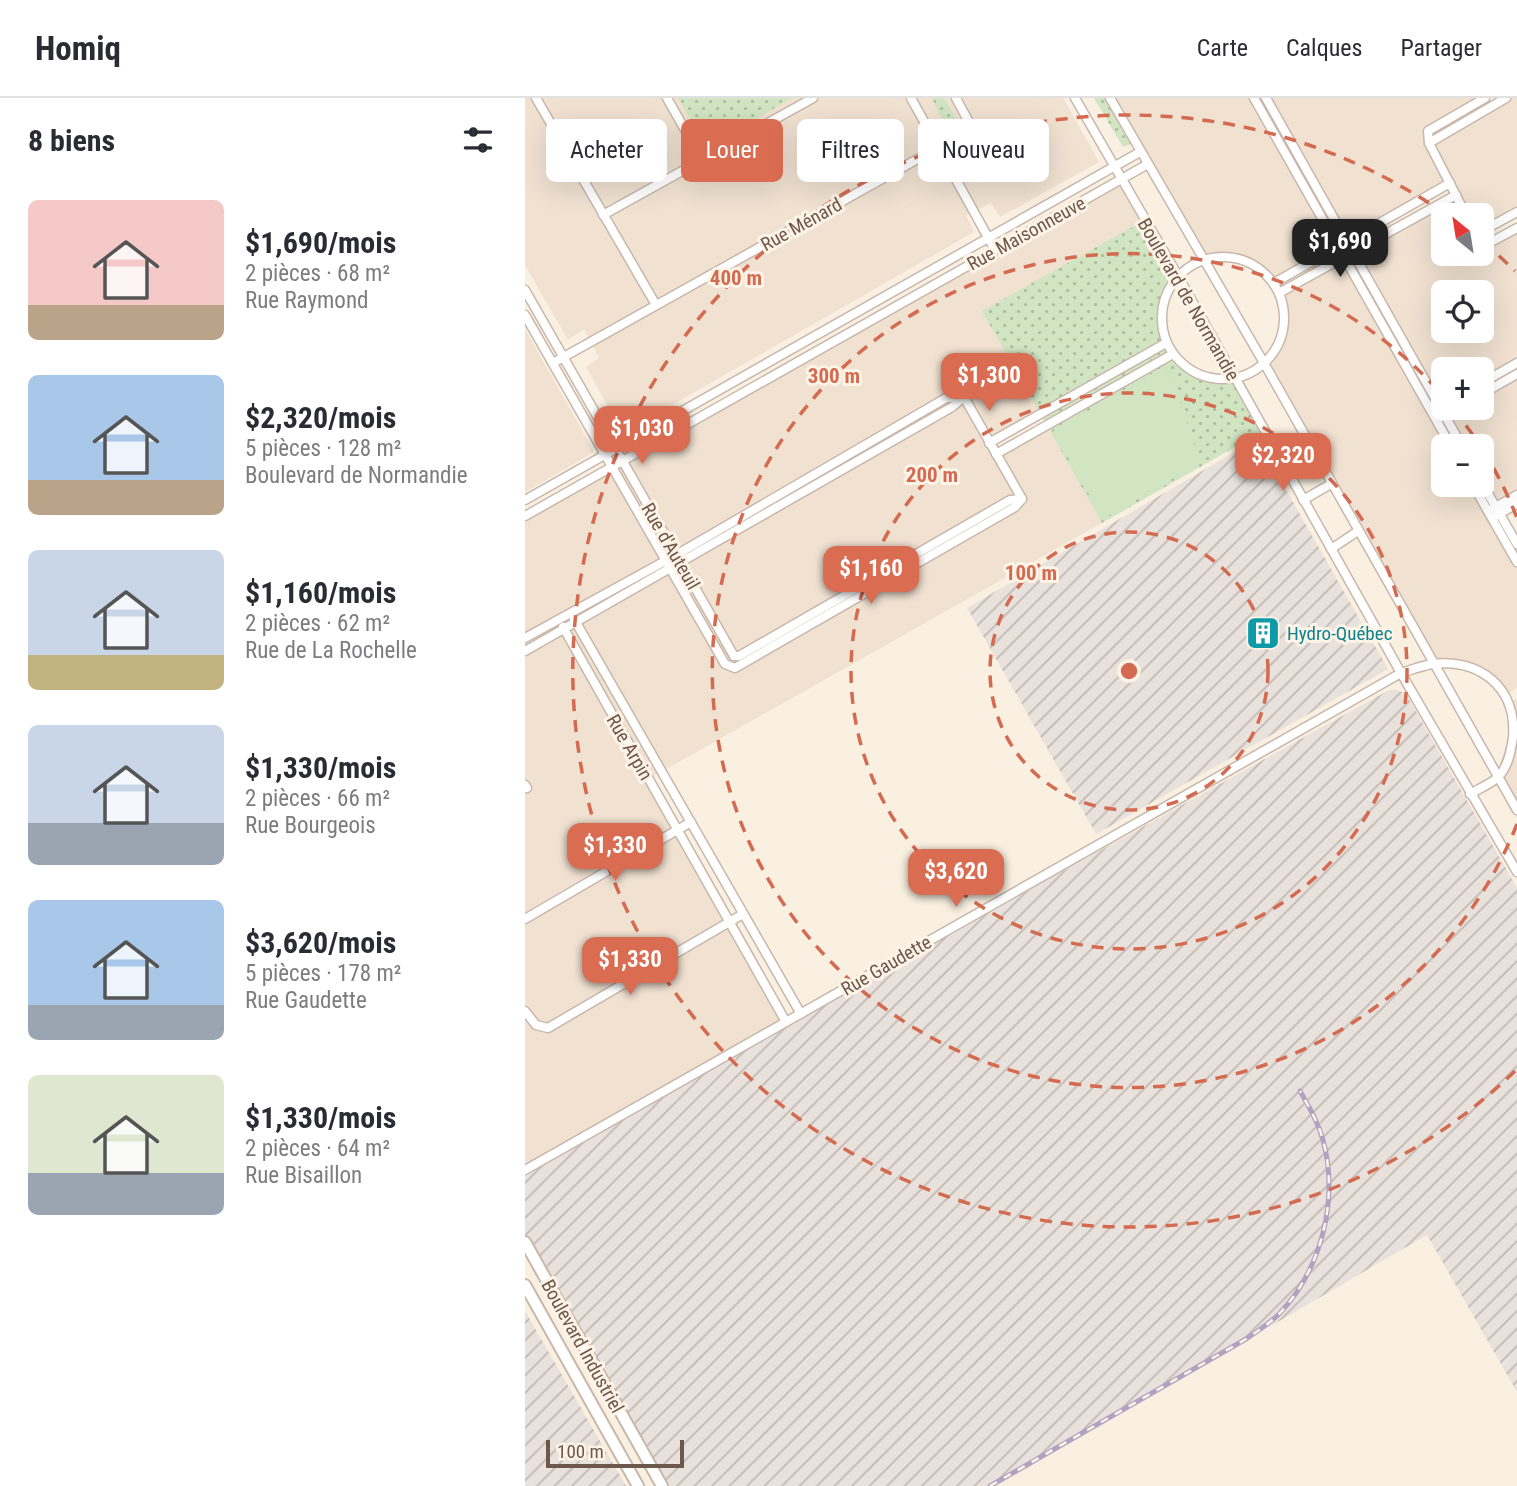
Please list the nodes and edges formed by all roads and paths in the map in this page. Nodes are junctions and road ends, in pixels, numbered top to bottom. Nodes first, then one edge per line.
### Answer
1 (536, 98) edge
2 (667, 98) edge
3 (813, 98) edge
4 (911, 98) edge
5 (956, 98) edge
6 (1075, 98) edge
7 (1109, 98) edge
8 (1254, 98) edge
9 (1266, 98) edge
10 (1485, 98) edge
11 (1506, 98) edge
12 (775, 119) edge
13 (923, 119) edge
14 (967, 119) edge
15 (681, 123) edge
16 (1429, 143) junction
17 (1287, 147) junction
18 (1140, 152) junction
19 (918, 158) edge
20 (1148, 164) junction
21 (1113, 167) junction
22 (681, 172) edge
23 (1121, 180) junction
24 (958, 182) edge
25 (1450, 183) junction
26 (1456, 195) junction
27 (1460, 203) edge
28 (1517, 212) edge
29 (603, 215) junction
30 (1495, 224) edge
31 (1517, 228) edge
32 (988, 237) junction
33 (1495, 240) edge
34 (1342, 244) junction
35 (995, 250) junction
36 (1348, 255) junction
37 (1204, 259) junction
38 (1178, 275) junction
39 (1273, 283) junction
40 (898, 289) junction
41 (525, 290) edge
42 (1279, 293) junction
43 (905, 301) junction
44 (656, 305) junction
45 (525, 315) edge
46 (1166, 343) junction
47 (799, 345) junction
48 (1173, 354) junction
49 (563, 357) junction
50 (806, 357) junction
51 (553, 363) junction
52 (1264, 363) junction
53 (1517, 363) edge
54 (1113, 373) junction
55 (1517, 374) edge
56 (1494, 376) edge
57 (1235, 378) junction
58 (1120, 384) junction
59 (1494, 387) edge
60 (964, 397) junction
61 (705, 398) junction
62 (1431, 399) edge
63 (712, 410) junction
64 (989, 443) junction
65 (616, 449) junction
66 (605, 454) junction
67 (996, 454) junction
68 (623, 461) junction
69 (612, 467) junction
70 (812, 476) junction
71 (1332, 484) junction
72 (817, 485) junction
73 (1517, 495) edge
74 (1482, 497) edge
75 (1488, 497) edge
76 (1022, 499) junction
77 (525, 500) edge
78 (1303, 500) junction
79 (1517, 504) edge
80 (1494, 512) junction
81 (525, 516) edge
82 (1358, 531) junction
83 (1517, 544) edge
84 (1331, 549) junction
85 (679, 559) junction
86 (666, 561) junction
87 (1517, 562) edge
88 (671, 569) junction
89 (874, 583) junction
90 (570, 612) junction
91 (558, 619) junction
92 (576, 622) junction
93 (563, 629) junction
94 (525, 638) edge
95 (525, 651) edge
96 (734, 656) junction
97 (1433, 664) junction
98 (729, 665) junction
99 (1401, 673) junction
100 (1517, 688) edge
101 (1512, 698) edge
102 (1498, 777) junction
103 (1470, 794) junction
104 (1517, 810) edge
105 (691, 822) junction
106 (677, 830) junction
107 (1517, 872) edge
108 (743, 914) junction
109 (525, 919) edge
110 (729, 922) junction
111 (525, 1011) edge
112 (801, 1014) junction
113 (786, 1022) junction
114 (525, 1170) edge
115 (525, 1242) edge
116 (525, 1285) edge
117 (566, 1316) junction
118 (547, 1325) junction
119 (600, 1375) junction
120 (579, 1382) junction
121 (660, 1483) edge
122 (638, 1486) edge

1 - 29 street
2 - 15 street
3 - 12 street
4 - 13 street
5 - 14 street, Rue Ménard
6 - 21 street, Boulevard de Normandie
7 - 18 street, Boulevard de Normandie
8 - 17 street
9 - 17 street
10 - 16 street
11 - 16 street
16 - 25 street
17 - 34 street
18 - 20 street, Boulevard de Normandie
18 - 21 street, Rue Maisonneuve
19 - 44 street, Rue Ménard
20 - 23 street, Rue Maisonneuve
20 - 37 street, Boulevard de Normandie
21 - 23 street, Boulevard de Normandie
21 - 32 street, Rue Maisonneuve
22 - 29 street
23 - 35 street, Rue Maisonneuve
23 - 38 street, Boulevard de Normandie
24 - 32 street
25 - 26 street
25 - 34 street
26 - 27 street
26 - 36 street
28 - 30 street
29 - 44 street
31 - 33 street
32 - 35 street
32 - 40 street, Rue Maisonneuve
34 - 36 street
34 - 39 street
35 - 43 street, Rue Maisonneuve
36 - 42 street
36 - 62 street
37 - 38 street
37 - 39 street
37 - 52 street, Boulevard de Normandie
38 - 46 street
38 - 57 street, Boulevard de Normandie
39 - 42 street
40 - 43 street
40 - 47 street, Rue Maisonneuve
41 - 49 street, Rue d'Auteuil
42 - 52 street
43 - 50 street, Rue Maisonneuve
44 - 49 street, Rue Ménard
45 - 51 street, Rue d'Auteuil
46 - 48 street
46 - 54 street
47 - 50 street
47 - 61 street, Rue Maisonneuve
48 - 57 street
48 - 58 street
49 - 51 street, Rue Ménard
49 - 65 street, Rue d'Auteuil
50 - 63 street, Rue Maisonneuve
51 - 66 street, Rue d'Auteuil
52 - 57 street
52 - 71 street, Boulevard de Normandie
53 - 56 street
54 - 58 street
54 - 64 street
55 - 59 street
57 - 78 street, Boulevard de Normandie
58 - 67 street
60 - 64 street
60 - 70 street
60 - 72 street
61 - 63 street
61 - 65 street, Rue Maisonneuve
63 - 68 street, Rue Maisonneuve
64 - 67 street
65 - 66 street, Rue Maisonneuve
65 - 68 street, Rue d'Auteuil
66 - 69 street, Rue d'Auteuil
66 - 77 street, Rue Maisonneuve
67 - 76 street
68 - 69 street, Rue Maisonneuve
68 - 85 street, Rue d'Auteuil
69 - 81 street, Rue Maisonneuve
69 - 86 street, Rue d'Auteuil
70 - 72 street
70 - 85 street
71 - 78 street
71 - 82 street, Boulevard de Normandie
72 - 85 street
73 - 80 street
74 - 80 street
75 - 80 street
76 - 89 street
76 - 89 street
78 - 84 street, Boulevard de Normandie
79 - 80 street
80 - 83 street
80 - 87 street
82 - 84 street
82 - 97 street, Boulevard de Normandie
84 - 99 street, Boulevard de Normandie
85 - 86 street
85 - 88 street
85 - 96 street, Rue d'Auteuil
86 - 88 street, Rue d'Auteuil
86 - 90 street
88 - 92 street
88 - 98 street, Rue d'Auteuil
89 - 96 street
89 - 98 street
90 - 91 street
90 - 92 street, Rue Arpin
91 - 93 street, Rue Arpin
91 - 94 street
92 - 93 street
92 - 105 street, Rue Arpin
93 - 95 street
93 - 106 street, Rue Arpin
96 - 98 street
97 - 99 street, Rue Gaudette
97 - 101 street
97 - 102 street, Boulevard de Normandie
99 - 103 street, Boulevard de Normandie
99 - 112 street, Rue Gaudette
100 - 101 street
101 - 102 street
102 - 103 street
102 - 104 street, Boulevard de Normandie
103 - 107 street, Boulevard de Normandie
105 - 106 street
105 - 108 street, Rue Arpin
106 - 109 street
106 - 110 street, Rue Arpin
108 - 110 street
108 - 112 street, Rue Arpin
110 - 111 street
110 - 113 street, Rue Arpin
112 - 113 street, Rue Gaudette
113 - 114 street, Rue Gaudette
115 - 117 street, Boulevard Industriel
116 - 118 street, Boulevard Industriel
117 - 118 street
117 - 119 street, Boulevard Industriel
118 - 120 street, Boulevard Industriel
119 - 120 street
119 - 121 street, Boulevard Industriel
120 - 122 street, Boulevard Industriel
121 - 122 street

